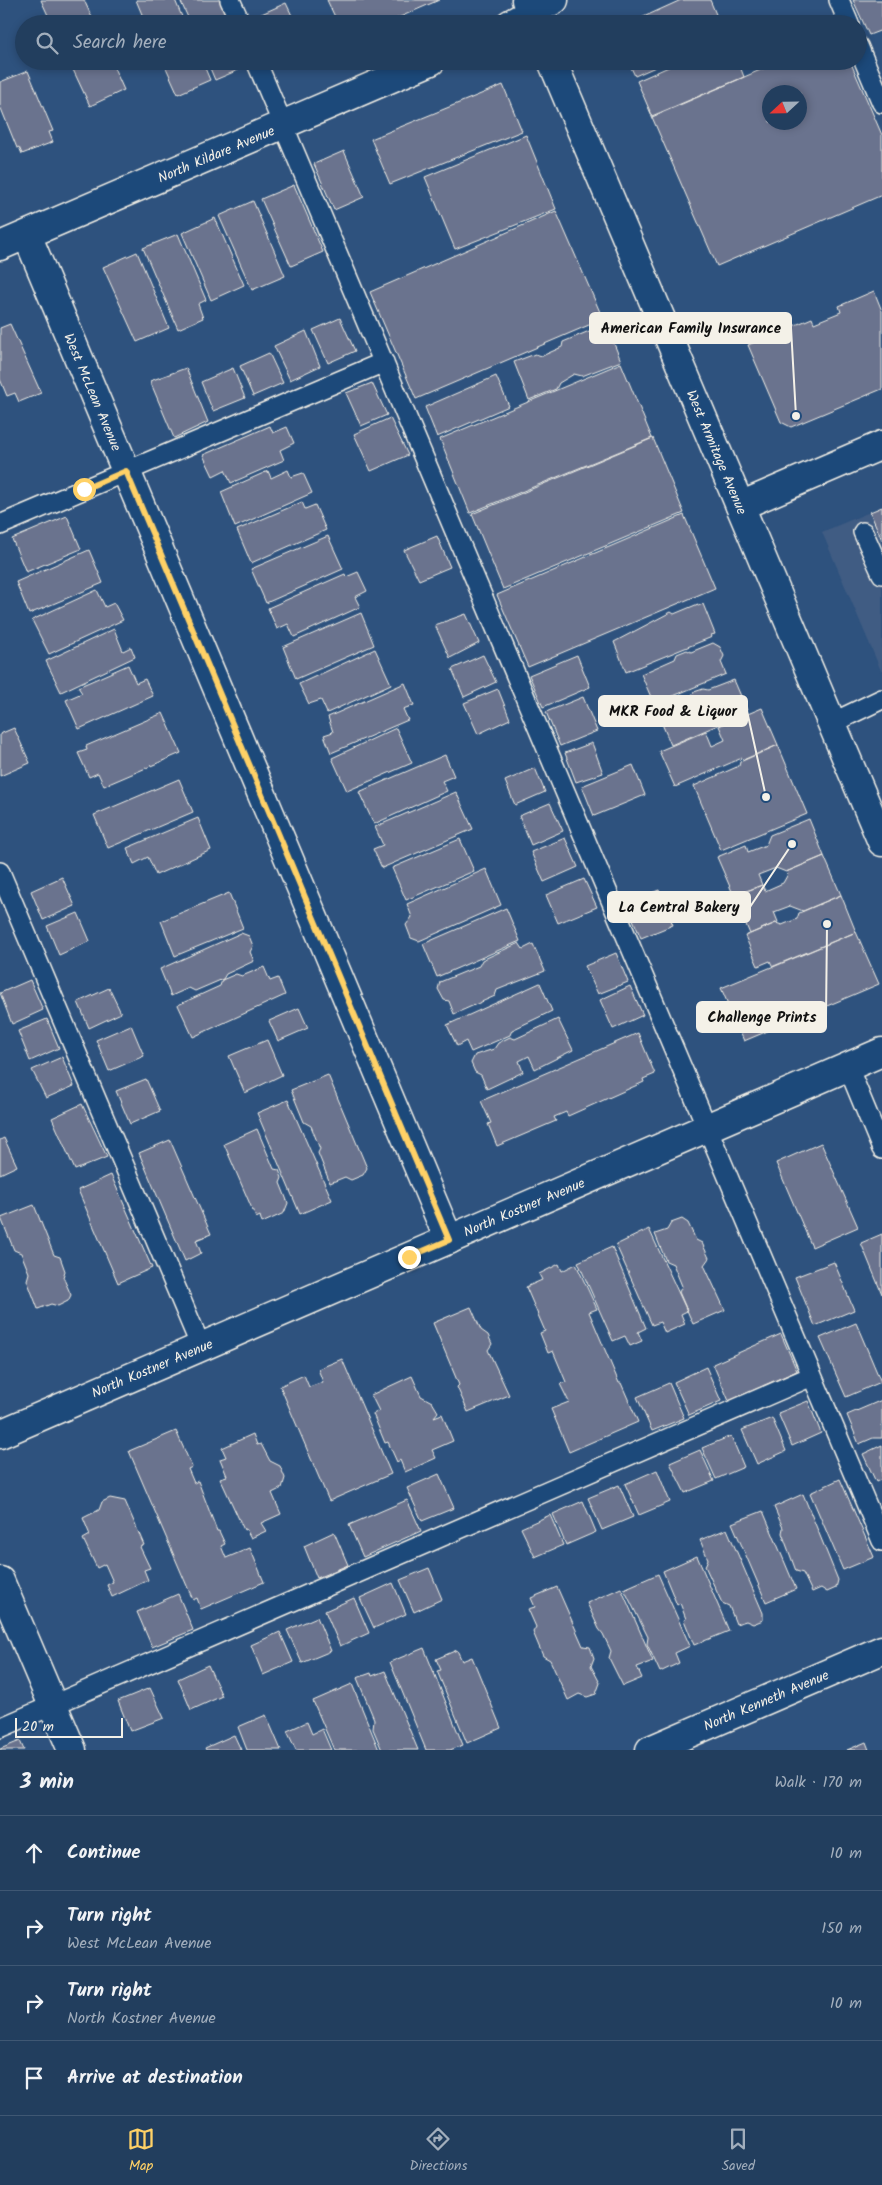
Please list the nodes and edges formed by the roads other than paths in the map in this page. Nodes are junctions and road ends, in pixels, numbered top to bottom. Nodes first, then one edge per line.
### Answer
1 (230, 0) edge
2 (839, 0) edge
3 (236, 15) edge
4 (845, 15) edge
5 (867, 67) edge
6 (260, 70) edge
7 (410, 70) edge
8 (556, 70) edge
9 (882, 102) edge
10 (283, 125) junction
11 (28, 235) junction
12 (0, 246) edge
13 (384, 362) junction
14 (882, 445) edge
15 (126, 471) junction
16 (740, 506) junction
17 (0, 525) edge
18 (863, 532) dead end
19 (882, 574) edge
20 (882, 699) edge
21 (832, 723) junction
22 (882, 842) edge
23 (0, 872) edge
24 (882, 1052) edge
25 (848, 1067) junction
26 (708, 1127) junction
27 (882, 1149) edge
28 (449, 1240) junction
29 (201, 1347) junction
30 (812, 1376) junction
31 (0, 1434) edge
32 (882, 1541) edge
33 (0, 1581) edge
34 (882, 1650) edge
35 (53, 1706) junction
36 (0, 1728) edge
37 (72, 1750) edge
38 (650, 1750) edge

1 - 3 lane
2 - 4 lane
5 - 9 lane
6 - 10 lane
7 - 10 street, North Kildare Avenue
8 - 16 street, West Armitage Avenue
10 - 11 street, North Kildare Avenue
10 - 13 lane
11 - 12 street, North Kildare Avenue
11 - 15 street, West McLean Avenue
13 - 15 lane
13 - 26 lane
14 - 16 street
15 - 17 lane
15 - 28 street, West McLean Avenue
16 - 21 street, West Armitage Avenue
18 - 19 lane
20 - 21 lane
21 - 22 street, West Armitage Avenue
23 - 29 lane
24 - 25 street, North Kostner Avenue
25 - 26 street, North Kostner Avenue
25 - 27 lane
26 - 28 street, North Kostner Avenue
26 - 30 lane
28 - 29 street, North Kostner Avenue
29 - 31 street, North Kostner Avenue
30 - 32 lane
30 - 35 lane
33 - 35 street
34 - 38 street, North Kenneth Avenue
35 - 36 lane
35 - 37 street

